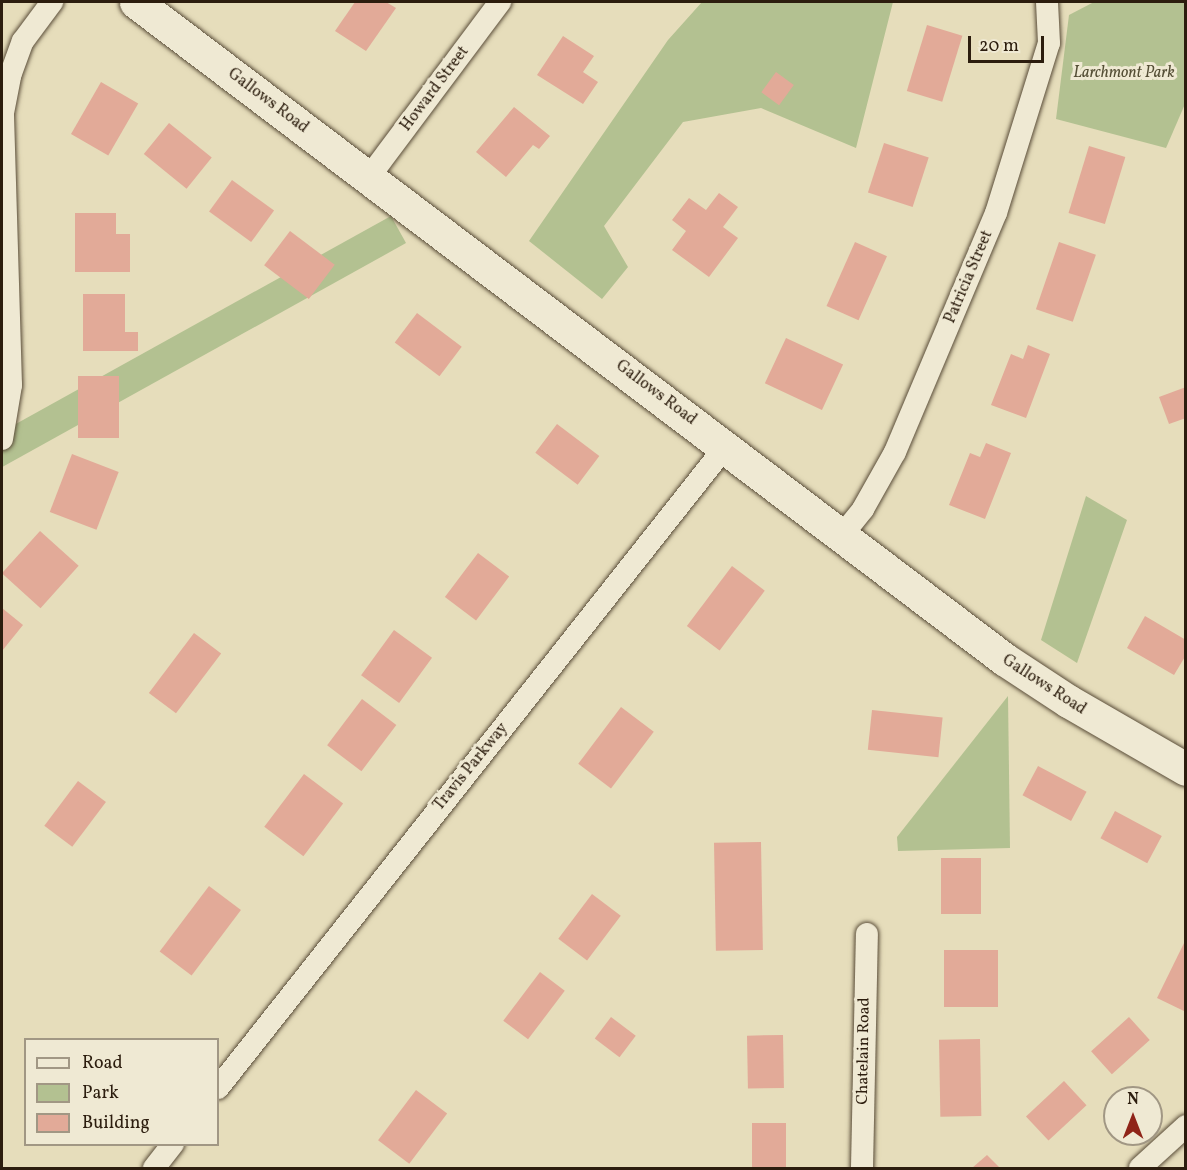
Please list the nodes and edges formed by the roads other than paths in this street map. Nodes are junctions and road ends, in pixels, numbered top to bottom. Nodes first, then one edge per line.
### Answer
1 (52, 2) edge
2 (136, 2) edge
3 (500, 2) edge
4 (1047, 2) edge
5 (369, 177) junction
6 (3, 189) edge
7 (2, 439) edge
8 (726, 447) junction
9 (843, 534) junction
10 (1185, 769) edge
11 (867, 934) dead end
12 (219, 1087) edge
13 (1185, 1126) edge
14 (171, 1146) edge
15 (154, 1168) edge
16 (862, 1168) edge
17 (1140, 1168) edge

1 - 6 street
2 - 5 main road, Gallows Road
3 - 5 street, Howard Street
4 - 9 street, Patricia Street
5 - 8 main road, Gallows Road
6 - 7 street
8 - 9 main road, Gallows Road
8 - 12 street, Travis Parkway
9 - 10 main road, Gallows Road
11 - 16 street, Chatelain Road
13 - 17 street
14 - 15 street

